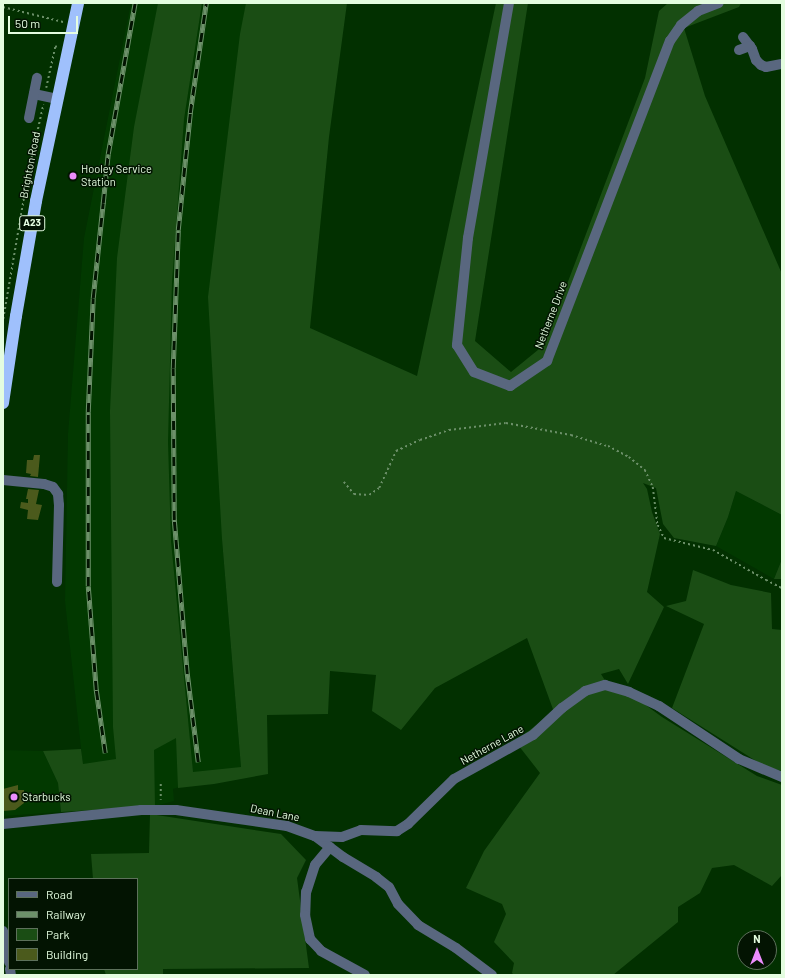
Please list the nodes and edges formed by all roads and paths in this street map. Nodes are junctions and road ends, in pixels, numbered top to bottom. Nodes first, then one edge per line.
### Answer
1 (78, 3) edge
2 (509, 3) edge
3 (719, 3) edge
4 (3, 7) edge
5 (74, 24) junction
6 (743, 37) dead end
7 (69, 43) junction
8 (750, 46) junction
9 (739, 50) dead end
10 (782, 65) edge
11 (37, 78) dead end
12 (34, 94) junction
13 (44, 96) junction
14 (57, 99) junction
15 (29, 118) dead end
16 (3, 320) edge
17 (3, 403) edge
18 (3, 480) edge
19 (344, 482) dead end
20 (57, 582) dead end
21 (782, 588) edge
22 (782, 777) edge
23 (161, 784) dead end
24 (161, 810) junction
25 (3, 824) edge
26 (315, 836) junction
27 (330, 847) junction
28 (3, 930) edge
29 (8, 957) edge
30 (365, 975) edge
31 (492, 975) edge

1 - 5 highway, Brighton Road / A23
2 - 3 street, Netherne Drive
4 - 5 path
5 - 7 highway, Brighton Road / A23
6 - 8 street
7 - 13 path
7 - 14 highway, Brighton Road / A23
8 - 9 street
8 - 10 street
11 - 12 street
12 - 13 street
12 - 15 street
13 - 14 street
13 - 16 path
14 - 17 highway, Brighton Road / A23
18 - 20 street
19 - 21 path
22 - 26 street, Netherne Lane
23 - 24 path
24 - 25 street, Dean Lane
24 - 26 street, Dean Lane
26 - 27 street, Dean Lane
27 - 30 street
27 - 31 street, Dean Lane
28 - 29 street

